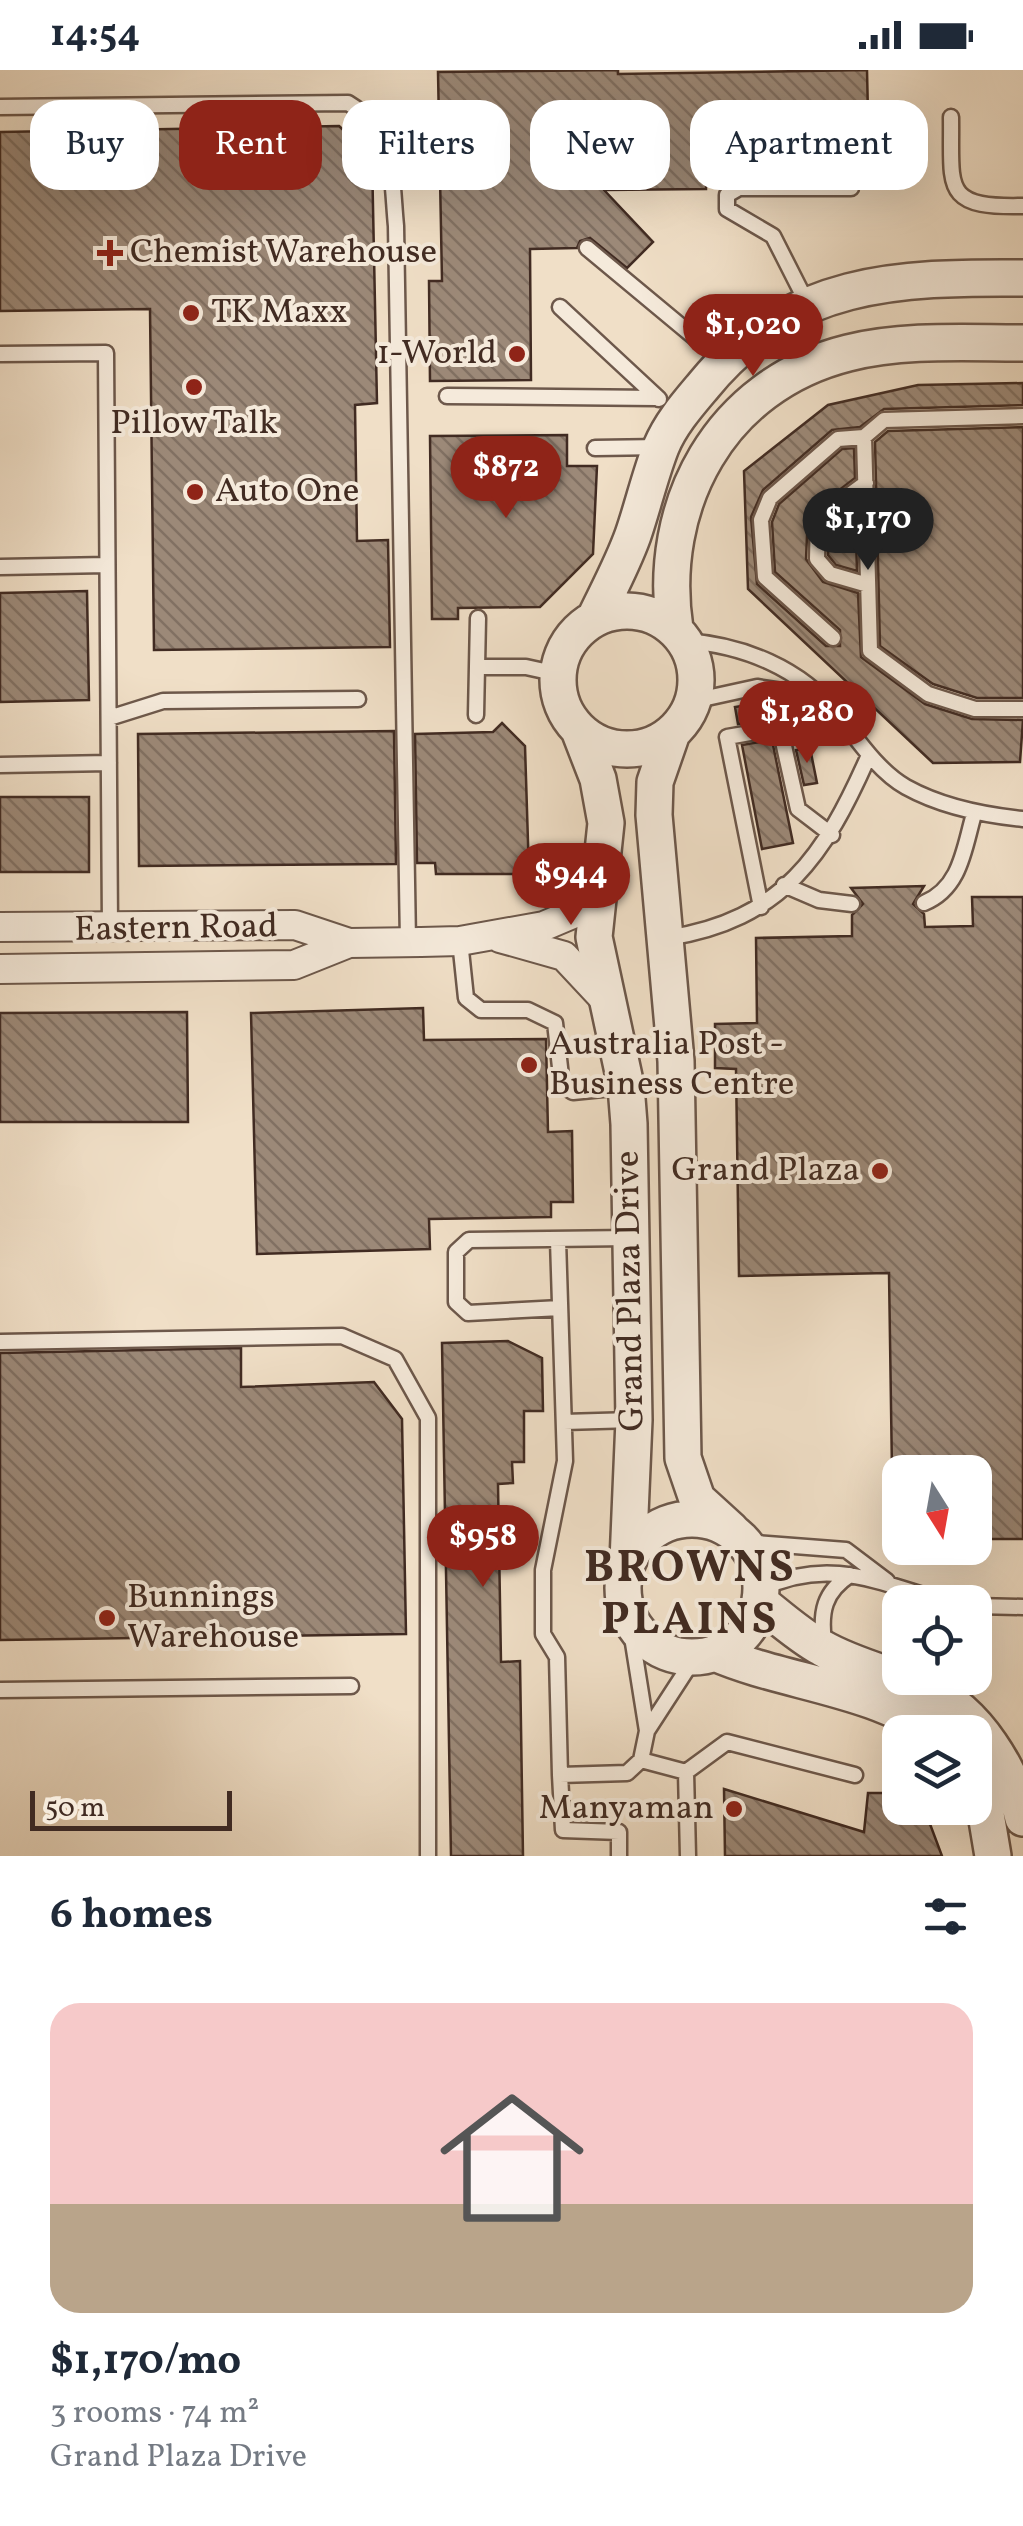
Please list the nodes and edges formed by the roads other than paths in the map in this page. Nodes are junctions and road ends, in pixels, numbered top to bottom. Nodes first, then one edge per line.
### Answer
1 (0, 107) edge
2 (951, 117) dead end
3 (736, 190) edge
4 (1023, 206) edge
5 (587, 248) dead end
6 (1023, 278) edge
7 (808, 304) junction
8 (560, 307) dead end
9 (1023, 343) edge
10 (0, 354) edge
11 (723, 361) junction
12 (447, 396) dead end
13 (1023, 416) edge
14 (665, 421) junction
15 (864, 437) junction
16 (595, 448) dead end
17 (866, 483) junction
18 (108, 565) junction
19 (0, 567) edge
20 (868, 585) junction
21 (478, 618) dead end
22 (595, 618) junction
23 (680, 635) junction
24 (833, 638) dead end
25 (477, 666) junction
26 (558, 674) junction
27 (821, 698) junction
28 (358, 700) dead end
29 (693, 701) junction
30 (1023, 709) edge
31 (476, 715) dead end
32 (109, 718) junction
33 (579, 730) junction
34 (672, 733) junction
35 (869, 754) junction
36 (109, 764) junction
37 (0, 765) edge
38 (974, 814) junction
39 (1023, 819) edge
40 (832, 835) junction
41 (603, 856) junction
42 (784, 886) junction
43 (924, 903) dead end
44 (852, 904) dead end
45 (761, 908) junction
46 (110, 926) junction
47 (0, 927) edge
48 (489, 936) junction
49 (666, 938) junction
50 (460, 941) junction
51 (408, 942) junction
52 (349, 943) junction
53 (0, 970) edge
54 (607, 1002) junction
55 (626, 1086) junction
56 (631, 1238) junction
57 (558, 1240) junction
58 (560, 1308) junction
59 (0, 1342) edge
60 (634, 1420) junction
61 (564, 1422) junction
62 (737, 1536) junction
63 (628, 1561) junction
64 (850, 1575) junction
65 (891, 1584) junction
66 (894, 1585) edge
67 (760, 1596) junction
68 (992, 1606) edge
69 (1023, 1607) edge
70 (630, 1618) junction
71 (825, 1650) junction
72 (705, 1655) junction
73 (351, 1686) dead end
74 (0, 1690) edge
75 (903, 1715) edge
76 (647, 1731) junction
77 (640, 1760) junction
78 (686, 1772) junction
79 (855, 1774) dead end
80 (560, 1775) junction
81 (1023, 1818) edge
82 (988, 1825) edge
83 (428, 1856) edge
84 (619, 1856) edge
85 (688, 1856) edge
86 (993, 1856) edge

1 - 51 lane
2 - 4 lane
3 - 7 lane
5 - 11 lane
6 - 7 street
7 - 11 street
8 - 14 lane
9 - 23 street
10 - 18 lane
11 - 14 street
12 - 14 lane
13 - 15 lane
14 - 16 lane
14 - 22 street
15 - 17 lane
15 - 24 lane
17 - 20 lane
17 - 20 lane
18 - 19 lane
18 - 32 lane
20 - 30 lane
21 - 25 lane
22 - 23 street
22 - 26 street
23 - 27 lane
23 - 29 street
25 - 26 lane
25 - 31 lane
26 - 33 street
27 - 29 lane
27 - 35 lane
28 - 32 lane
29 - 34 street
32 - 36 lane
33 - 34 street
33 - 41 street, Grand Plaza Drive
34 - 49 street, Grand Plaza Drive
35 - 38 lane
35 - 40 lane
36 - 37 lane
36 - 46 lane
38 - 39 lane
38 - 43 lane
40 - 42 lane
40 - 45 lane
41 - 48 street, Eastern Road
41 - 54 street, Grand Plaza Drive
42 - 44 lane
42 - 45 lane
45 - 49 lane
46 - 47 street, Eastern Road
46 - 52 street, Eastern Road
48 - 50 street, Eastern Road
48 - 54 street, Eastern Road
49 - 62 street, Grand Plaza Drive
50 - 51 street, Eastern Road
50 - 55 lane
51 - 52 street, Eastern Road
52 - 53 street, Eastern Road
54 - 55 street, Grand Plaza Drive
55 - 56 street, Grand Plaza Drive
56 - 57 lane
56 - 60 street, Grand Plaza Drive
57 - 58 lane
57 - 58 lane
58 - 61 lane
59 - 83 lane
60 - 61 lane
60 - 63 street, Grand Plaza Drive
61 - 80 lane
62 - 63 street
62 - 65 lane
62 - 67 street
63 - 70 street
64 - 65 lane
64 - 67 lane
64 - 71 lane
65 - 66 lane
67 - 71 street
67 - 72 street
68 - 69 lane
70 - 72 street
70 - 76 lane
71 - 81 street
72 - 75 street
72 - 76 lane
73 - 74 lane
76 - 77 lane
77 - 78 lane
77 - 80 lane
78 - 79 lane
78 - 85 lane
80 - 84 lane
82 - 86 street

